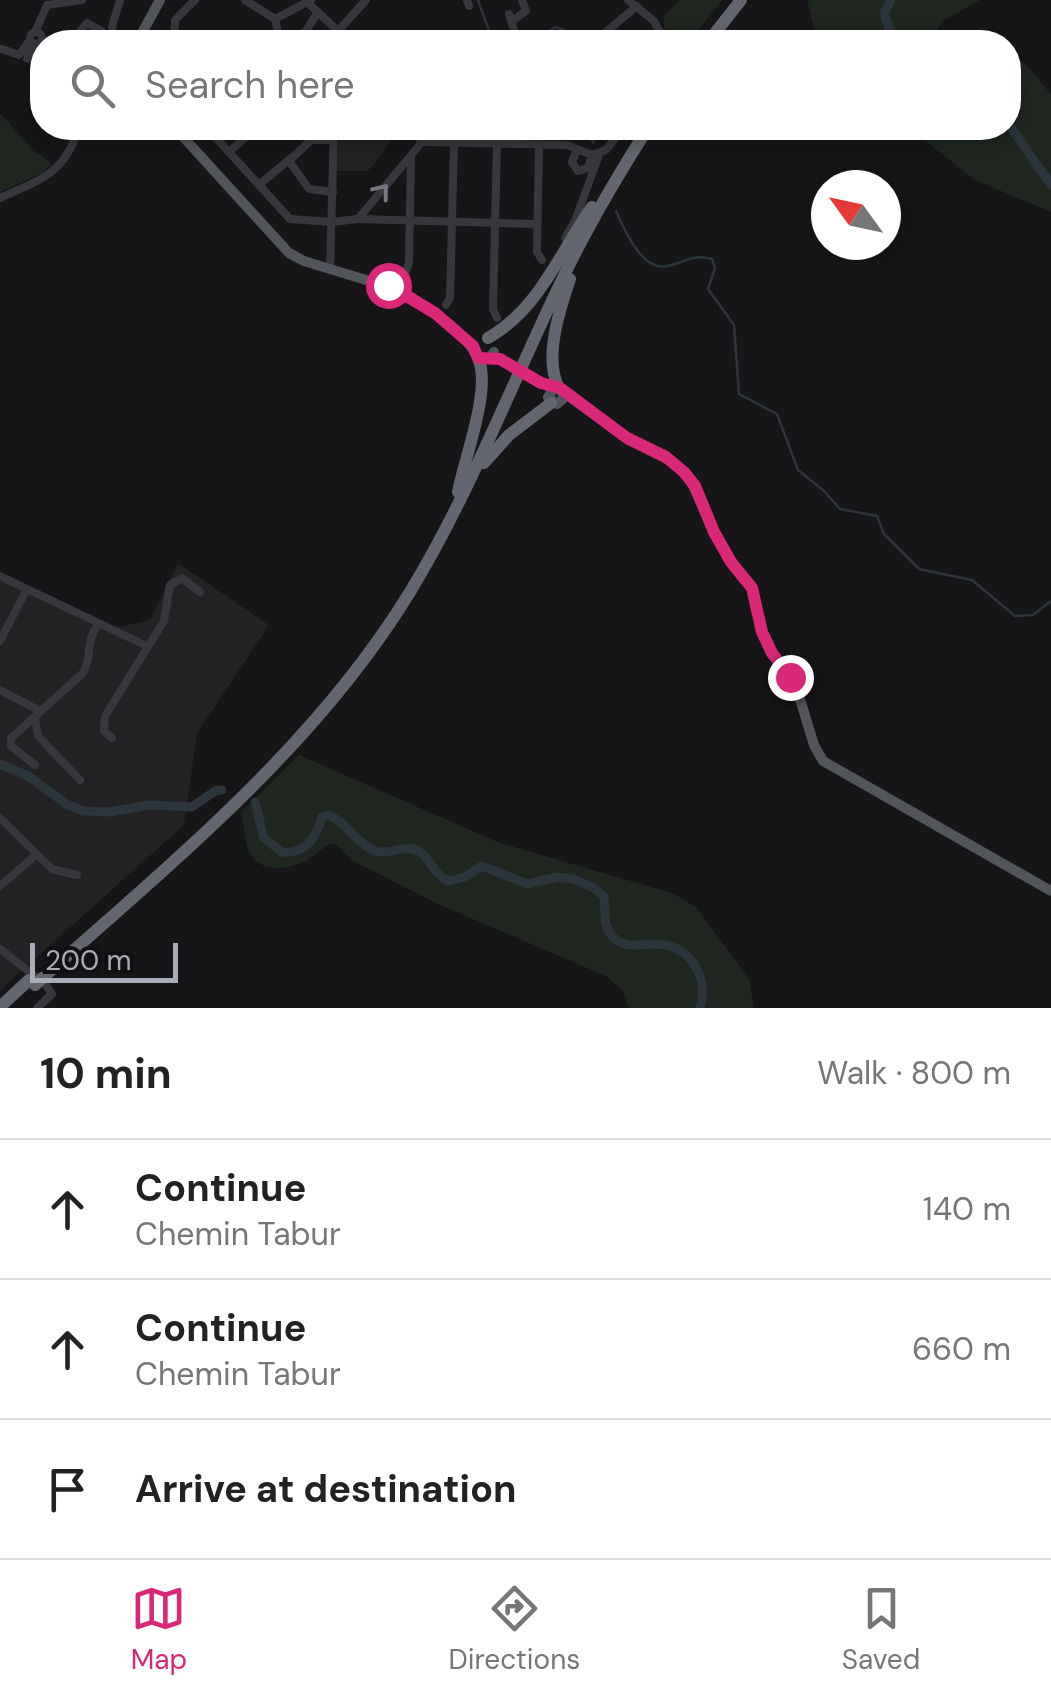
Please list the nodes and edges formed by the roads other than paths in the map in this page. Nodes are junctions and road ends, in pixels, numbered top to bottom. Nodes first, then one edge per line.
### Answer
1 (82, 0) edge
2 (120, 0) edge
3 (195, 0) edge
4 (246, 0) edge
5 (366, 0) edge
6 (522, 0) edge
7 (650, 0) edge
8 (732, 0) edge
9 (741, 0) edge
10 (308, 1) edge
11 (153, 2) edge
12 (636, 5) edge
13 (318, 12) junction
14 (275, 19) junction
15 (41, 30) edge
16 (117, 30) edge
17 (142, 30) edge
18 (175, 30) edge
19 (279, 30) edge
20 (307, 30) edge
21 (337, 30) edge
22 (339, 30) edge
23 (514, 30) edge
24 (608, 30) edge
25 (657, 30) edge
26 (708, 30) edge
27 (717, 30) edge
28 (2, 48) edge
29 (30, 55) edge
30 (30, 55) edge
31 (28, 58) junction
32 (30, 61) edge
33 (74, 140) edge
34 (186, 140) edge
35 (220, 140) edge
36 (241, 140) edge
37 (334, 140) joint
38 (615, 140) edge
39 (639, 140) edge
40 (640, 140) edge
41 (641, 140) edge
42 (422, 142) joint
43 (454, 143) junction
44 (497, 143) junction
45 (539, 144) junction
46 (230, 150) junction
47 (577, 150) junction
48 (412, 154) junction
49 (595, 155) junction
50 (291, 158) junction
51 (260, 184) junction
52 (333, 192) junction
53 (0, 198) edge
54 (594, 205) junction
55 (358, 219) junction
56 (410, 220) junction
57 (332, 222) junction
58 (453, 222) junction
59 (494, 223) junction
60 (538, 224) junction
61 (542, 260) dead end
62 (330, 269) junction
63 (406, 271) dead end
64 (446, 305) dead end
65 (497, 318) dead end
66 (517, 319) junction
67 (483, 349) junction
68 (556, 395) junction
69 (461, 493) junction
70 (0, 576) edge
71 (26, 589) junction
72 (200, 592) dead end
73 (98, 626) junction
74 (0, 641) edge
75 (147, 646) junction
76 (0, 690) edge
77 (37, 714) junction
78 (112, 738) dead end
79 (35, 765) dead end
80 (80, 780) dead end
81 (0, 818) edge
82 (36, 855) junction
83 (77, 875) dead end
84 (0, 886) edge
85 (1051, 891) edge
86 (0, 949) edge
87 (32, 983) junction
88 (0, 1007) edge
89 (10, 1008) edge
90 (37, 1008) edge

1 - 15 street
2 - 16 street
3 - 18 street
4 - 14 street
5 - 22 street
6 - 23 street
7 - 12 street
8 - 26 highway
9 - 27 highway
10 - 13 street
10 - 14 street
11 - 17 main road
12 - 24 street
12 - 25 street
13 - 20 street
13 - 21 street
14 - 19 street
28 - 31 street
29 - 31 street
30 - 31 street
31 - 32 street
33 - 53 street
34 - 62 main road
35 - 46 street
36 - 46 street
37 - 50 street
37 - 52 street
38 - 49 street
39 - 54 highway
40 - 69 highway
41 - 68 highway
42 - 43 street
42 - 48 street
43 - 44 street
43 - 58 street
44 - 45 street
44 - 59 street
45 - 47 street
45 - 60 street
46 - 51 street
47 - 49 street
47 - 49 street
55 -> 48 street
48 - 56 street
49 - 66 street
50 - 51 street
50 - 52 street
51 - 57 street
52 - 57 street
54 - 66 highway
54 - 69 highway
55 - 56 street
55 - 57 street
56 - 58 street
56 - 63 street
57 - 62 street
58 - 59 street
58 - 64 street
59 - 60 street
59 - 65 street
60 - 61 street
62 - 67 main road
66 - 67 highway
67 - 68 main road, bridge
67 - 69 highway
68 - 69 highway
68 - 85 main road
69 - 87 highway
70 - 71 street
71 - 73 street
71 - 74 street
72 - 75 street
73 - 75 street
73 - 77 street
75 - 78 street
76 - 77 street
77 - 79 street
77 - 80 street
81 - 82 street
82 - 83 street
82 - 84 street
86 - 90 street
87 - 88 highway
87 - 89 highway

